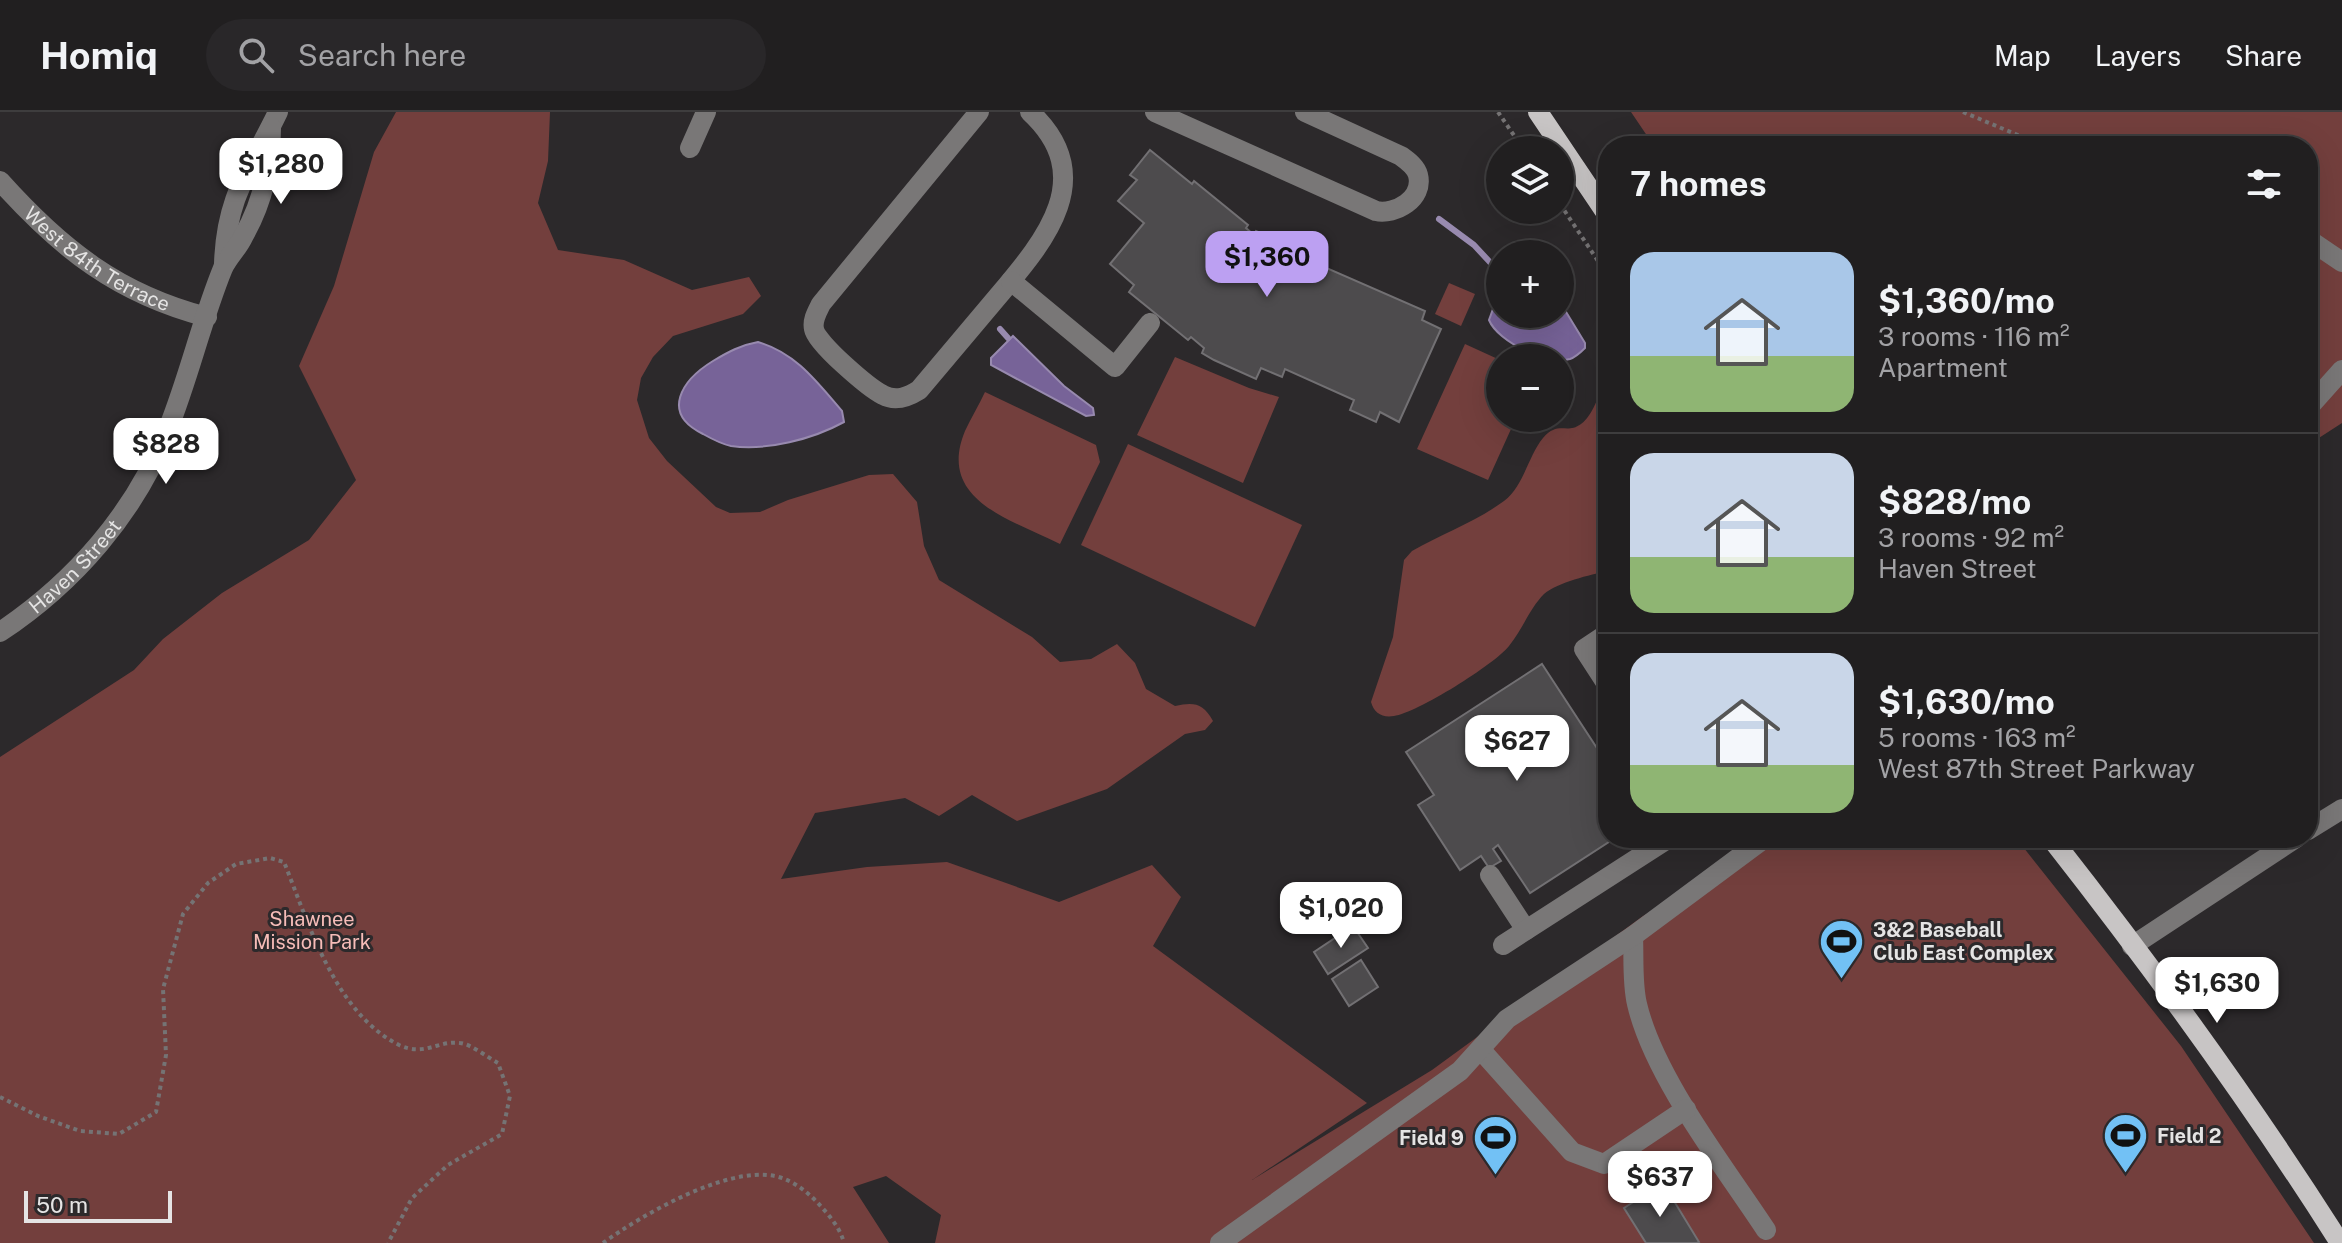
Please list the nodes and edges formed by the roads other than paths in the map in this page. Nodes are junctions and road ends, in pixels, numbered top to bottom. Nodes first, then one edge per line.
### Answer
1 (706, 112) edge
2 (979, 112) edge
3 (1030, 112) edge
4 (1155, 112) edge
5 (1305, 112) edge
6 (1538, 112) edge
7 (1188, 118) edge
8 (274, 119) edge
9 (690, 148) dead end
10 (0, 181) edge
11 (1598, 201) edge
12 (2318, 246) edge
13 (2342, 262) edge
14 (1011, 281) junction
15 (207, 317) junction
16 (1150, 323) dead end
17 (2342, 370) edge
18 (2318, 397) edge
19 (0, 632) edge
20 (1598, 640) edge
21 (1598, 671) edge
22 (2342, 809) edge
23 (2318, 824) edge
24 (1653, 848) edge
25 (1752, 848) edge
26 (2058, 848) edge
27 (2281, 848) edge
28 (1490, 875) dead end
29 (1526, 930) junction
30 (1633, 936) junction
31 (1503, 945) dead end
32 (2132, 946) junction
33 (1481, 1050) junction
34 (1686, 1109) junction
35 (1766, 1230) dead end
36 (1220, 1243) edge
37 (2340, 1243) edge

1 - 9 street
2 - 14 street
3 - 14 street
4 - 7 street
5 - 7 street
6 - 11 main road
8 - 15 street, Haven Street
10 - 15 street, West 84th Terrace
12 - 13 street
14 - 16 street
15 - 19 street, Haven Street
17 - 18 street
20 - 21 street
22 - 23 street
24 - 29 street
25 - 30 street
26 - 32 main road
27 - 32 street
28 - 29 street
29 - 31 street
30 - 33 street
30 - 34 street
32 - 37 main road
33 - 34 street
33 - 36 street
34 - 35 street

